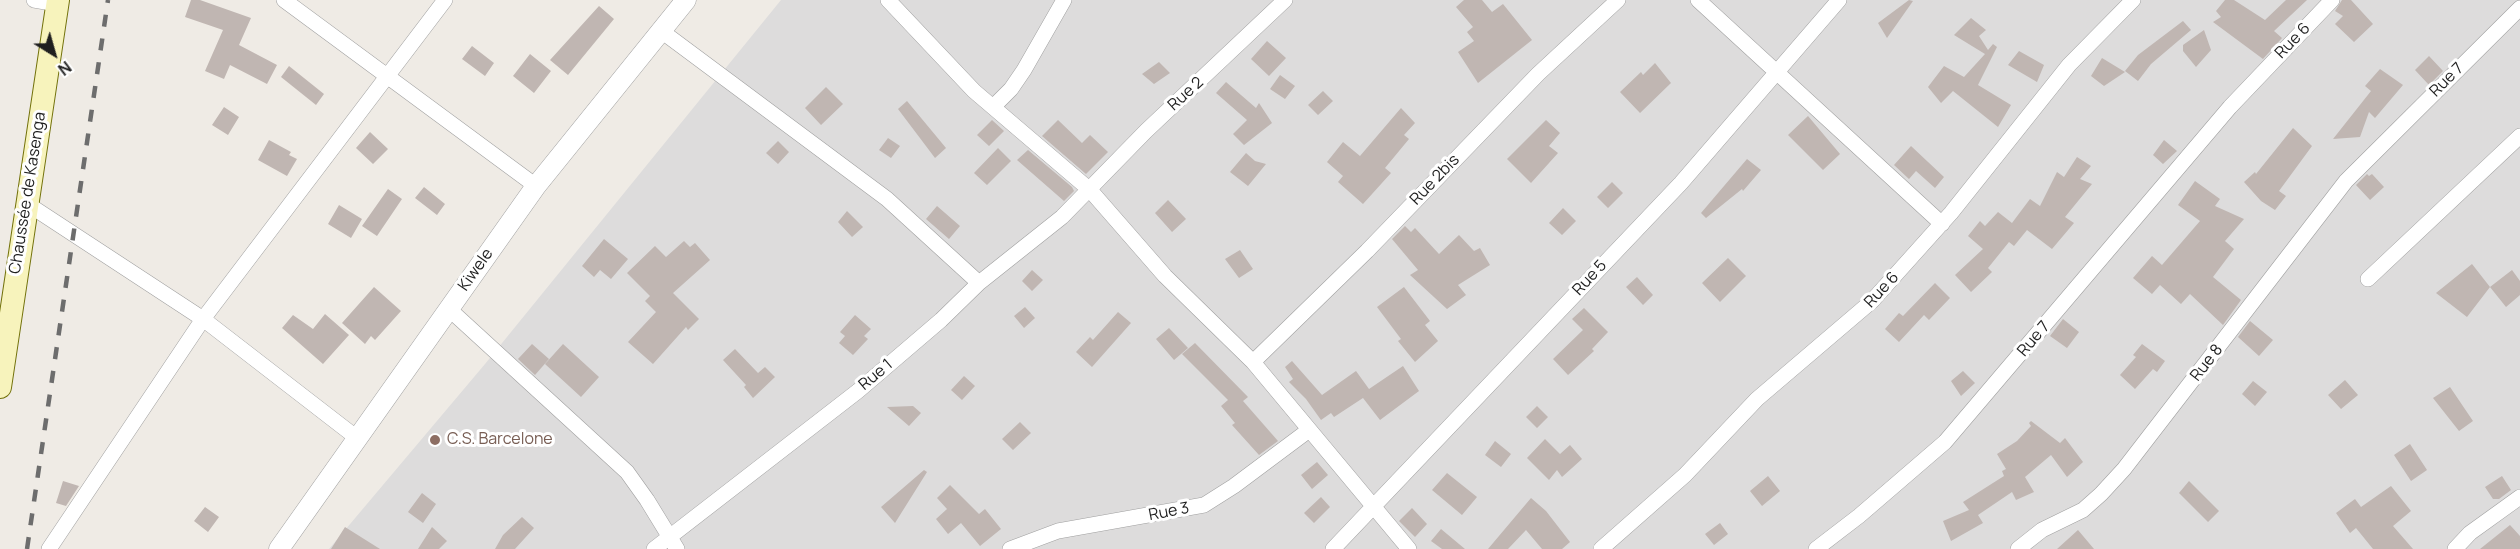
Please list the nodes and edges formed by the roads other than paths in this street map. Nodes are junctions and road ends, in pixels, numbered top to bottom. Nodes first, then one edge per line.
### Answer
1 (34, 0) edge
2 (284, 0) edge
3 (445, 0) edge
4 (686, 0) edge
5 (888, 0) edge
6 (1064, 0) edge
7 (1285, 0) edge
8 (1618, 0) edge
9 (1698, 0) edge
10 (1839, 0) edge
11 (2133, 0) edge
12 (2332, 0) edge
13 (58, 2) edge
14 (2520, 8) edge
15 (660, 30) junction
16 (1777, 73) junction
17 (388, 76) junction
18 (993, 107) junction
19 (2230, 107) joint
20 (2520, 136) edge
21 (2375, 153) joint
22 (536, 186) junction
23 (1090, 190) junction
24 (26, 203) junction
25 (1942, 224) junction
26 (2368, 279) dead end
27 (979, 283) junction
28 (449, 309) junction
29 (203, 319) junction
30 (1252, 362) junction
31 (0, 387) edge
32 (1309, 430) junction
33 (357, 438) junction
34 (2520, 497) edge
35 (1374, 507) junction
36 (673, 543) edge
37 (50, 549) edge
38 (279, 549) edge
39 (654, 549) edge
40 (1010, 549) edge
41 (1333, 549) edge
42 (1409, 549) edge
43 (1601, 549) edge
44 (1816, 549) edge
45 (2018, 549) edge
46 (2455, 549) edge

1 - 13 street
2 - 17 street
3 - 17 street
4 - 15 street, Kiwele
5 - 18 street
6 - 18 street
7 - 23 street, Rue 2
8 - 30 street, Rue 2bis
9 - 16 street
10 - 16 street, Rue 5
11 - 25 street, Rue 6
12 - 19 street, Rue 6
13 - 24 main road, Chaussée de Kasenga
14 - 21 street, Rue 7
15 - 22 street, Kiwele
15 - 27 street
16 - 25 street
16 - 35 street, Rue 5
17 - 22 street
17 - 29 street
18 - 23 street
19 - 44 street, Rue 7
20 - 26 street
21 - 45 street, Rue 8
22 - 28 street, Kiwele
23 - 27 street, Rue 1
23 - 30 street
24 - 29 street
24 - 31 main road, Chaussée de Kasenga
25 - 43 street, Rue 6
27 - 36 street, Rue 1
28 - 33 street, Kiwele
28 - 36 street
29 - 33 street
29 - 37 street
30 - 32 street
32 - 35 street
32 - 40 street, Rue 3
33 - 38 street, Kiwele
34 - 46 street
35 - 41 street, Rue 5
35 - 42 street
36 - 39 street, Rue 1

